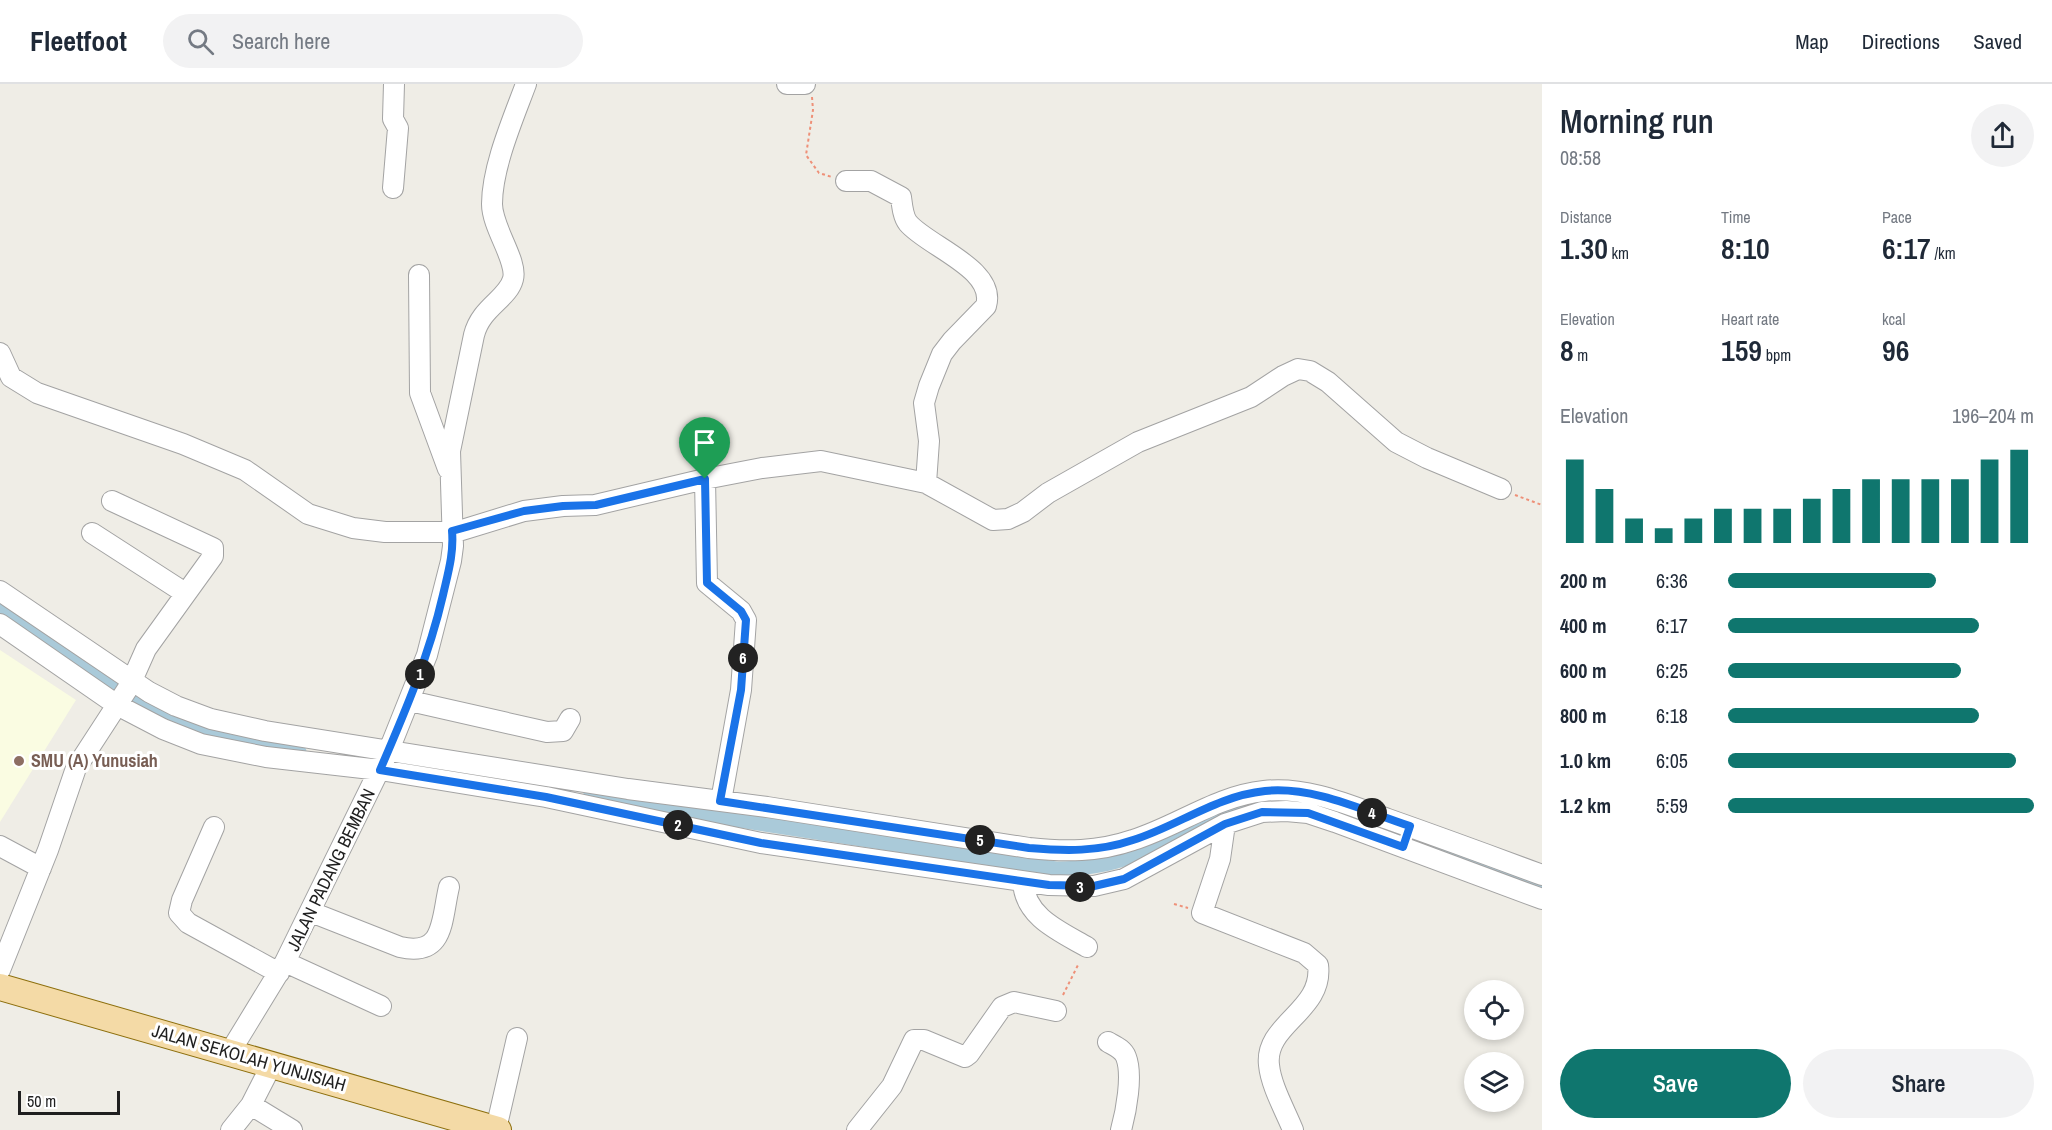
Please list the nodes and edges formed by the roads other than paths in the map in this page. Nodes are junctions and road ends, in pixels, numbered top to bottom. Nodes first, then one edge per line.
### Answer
1 (394, 84) edge
2 (526, 84) edge
3 (787, 84) edge
4 (805, 84) edge
5 (846, 181) road end
6 (393, 188) dead end
7 (419, 275) dead end
8 (0, 352) edge
9 (449, 472) junction
10 (705, 479) junction
11 (926, 483) junction
12 (1502, 489) road end
13 (112, 501) dead end
14 (452, 528) junction
15 (92, 532) dead end
16 (0, 591) edge
17 (186, 593) junction
18 (0, 624) edge
19 (125, 692) junction
20 (410, 701) junction
21 (570, 719) dead end
22 (384, 760) junction
23 (720, 801) junction
24 (1338, 813) junction
25 (1225, 824) junction
26 (214, 827) dead end
27 (1406, 837) junction
28 (0, 846) edge
29 (40, 868) junction
30 (1542, 875) edge
31 (1023, 882) junction
32 (449, 887) dead end
33 (1542, 899) edge
34 (311, 912) junction
35 (1087, 947) road end
36 (282, 968) junction
37 (0, 970) edge
38 (0, 987) edge
39 (381, 1006) dead end
40 (1056, 1011) road end
41 (517, 1038) dead end
42 (1108, 1042) dead end
43 (230, 1052) junction
44 (272, 1064) junction
45 (251, 1105) junction
46 (231, 1130) edge
47 (292, 1130) edge
48 (497, 1130) edge
49 (857, 1130) edge
50 (1120, 1130) edge
51 (1293, 1130) edge

1 - 6 street
2 - 9 street
3 - 4 street
5 - 11 street
7 - 9 street
8 - 14 street
9 - 14 street, JALAN PADANG BEMBAN
10 - 11 street
10 - 14 street
10 - 23 street
11 - 12 street
13 - 17 street
14 - 20 street, JALAN PADANG BEMBAN
15 - 17 street
16 - 19 street
17 - 19 street
18 - 19 street
19 - 22 street
19 - 22 street
19 - 29 street
20 - 21 street
20 - 22 street, JALAN PADANG BEMBAN
22 - 23 street
22 - 31 street
22 - 34 street, JALAN PADANG BEMBAN
23 - 24 street
24 - 25 street
24 - 27 street
25 - 31 street
25 - 51 street
26 - 36 street
27 - 30 street
27 - 33 street
28 - 29 street
29 - 37 street
31 - 35 street
32 - 34 street
34 - 36 street, JALAN PADANG BEMBAN
36 - 39 street
36 - 43 street, JALAN PADANG BEMBAN
38 - 43 main road, JALAN SEKOLAH YUNJISIAH
40 - 49 street
41 - 48 street
42 - 50 street
43 - 44 main road, JALAN SEKOLAH YUNJISIAH
44 - 45 street
44 - 48 main road, JALAN SEKOLAH YUNJISIAH
45 - 46 street
45 - 47 street

